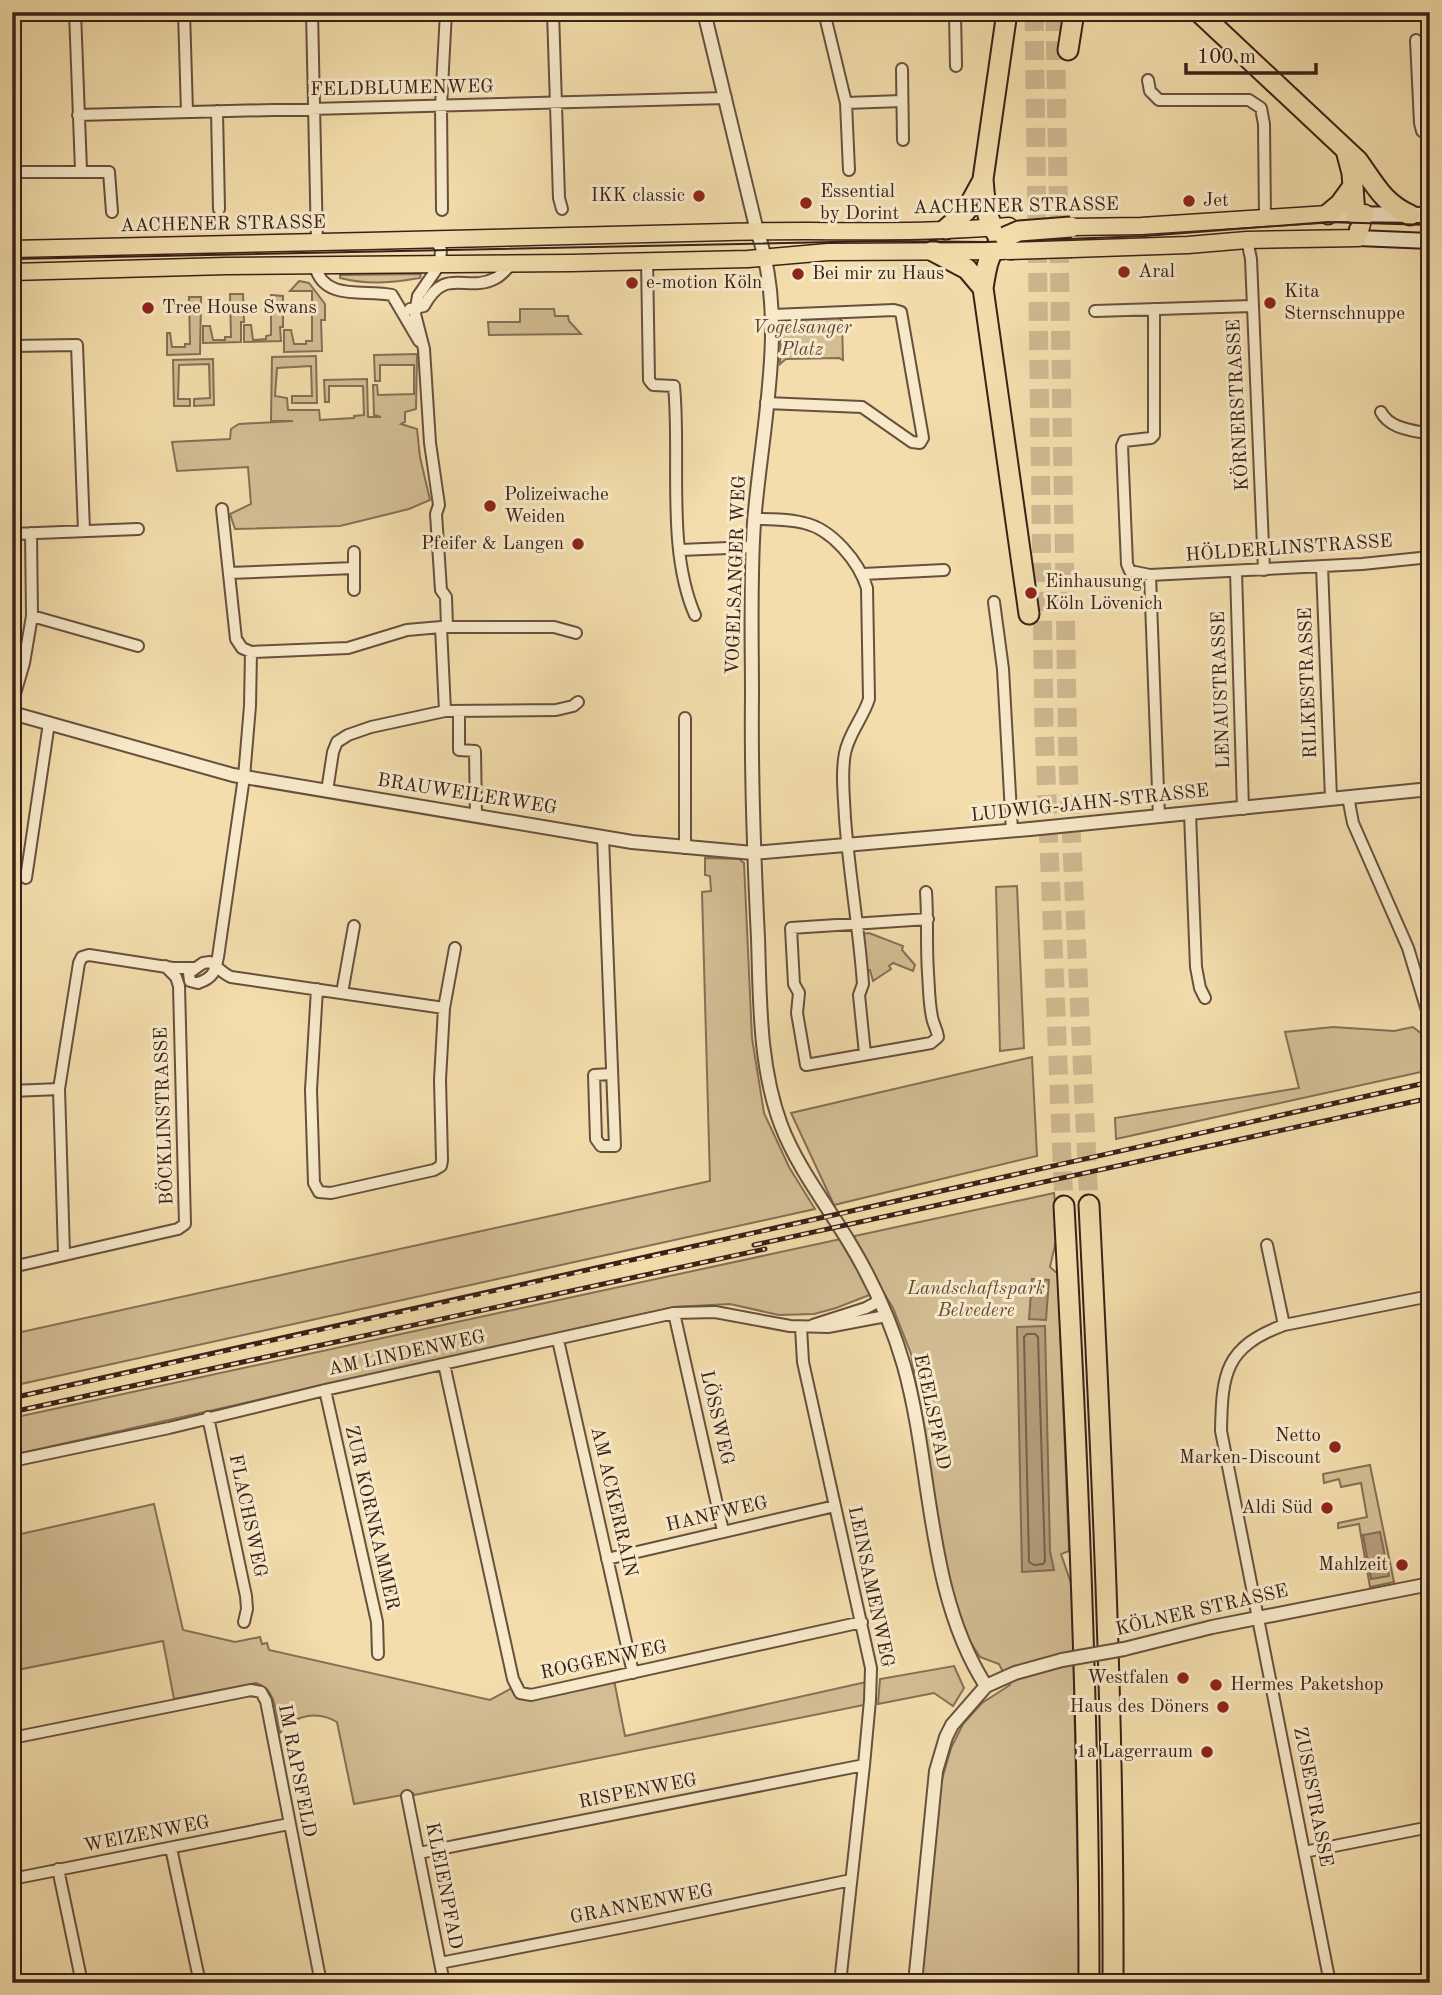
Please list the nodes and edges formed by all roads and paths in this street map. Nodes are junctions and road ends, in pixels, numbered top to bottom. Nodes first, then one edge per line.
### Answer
1 (75, 12) edge
2 (184, 12) edge
3 (312, 12) edge
4 (446, 12) edge
5 (553, 12) edge
6 (704, 12) edge
7 (824, 12) edge
8 (955, 12) edge
9 (1007, 12) edge
10 (1074, 12) edge
11 (1199, 12) edge
12 (1416, 40) dead end
13 (1068, 50) dead end
14 (956, 65) dead end
15 (902, 69) dead end
16 (1148, 80) dead end
17 (726, 98) junction
18 (902, 101) junction
19 (554, 103) junction
20 (846, 103) junction
21 (441, 106) junction
22 (315, 109) junction
23 (217, 111) junction
24 (187, 112) junction
25 (78, 115) junction
26 (1430, 137) edge
27 (903, 140) dead end
28 (81, 170) junction
29 (849, 170) dead end
30 (12, 172) edge
31 (984, 179) junction
32 (1360, 182) junction
33 (219, 209) dead end
34 (562, 209) dead end
35 (442, 210) dead end
36 (112, 212) dead end
37 (1328, 214) junction
38 (1360, 214) junction
39 (1410, 215) junction
40 (1430, 215) edge
41 (1265, 219) junction
42 (1071, 227) joint
43 (946, 229) junction
44 (757, 231) junction
45 (1358, 238) junction
46 (436, 240) junction
47 (1247, 240) junction
48 (1003, 241) junction
49 (1430, 241) edge
50 (317, 244) junction
51 (12, 249) edge
52 (60, 249) junction
53 (933, 251) junction
54 (765, 258) junction
55 (647, 259) junction
56 (440, 264) junction
57 (512, 264) junction
58 (314, 266) junction
59 (53, 271) junction
60 (12, 272) edge
61 (984, 288) junction
62 (398, 303) junction
63 (1252, 306) junction
64 (415, 309) junction
65 (1154, 309) junction
66 (1095, 311) dead end
67 (773, 315) junction
68 (12, 346) edge
69 (424, 349) junction
70 (766, 403) junction
71 (1381, 412) dead end
72 (1430, 434) edge
73 (222, 509) dead end
74 (754, 519) junction
75 (138, 529) dead end
76 (84, 531) junction
77 (31, 533) junction
78 (12, 534) edge
79 (753, 547) junction
80 (680, 550) junction
81 (354, 552) dead end
82 (1430, 557) edge
83 (1322, 566) junction
84 (354, 568) junction
85 (944, 570) dead end
86 (1264, 570) junction
87 (1236, 571) junction
88 (229, 573) junction
89 (863, 574) junction
90 (1150, 575) junction
91 (354, 590) dead end
92 (994, 602) dead end
93 (1029, 614) dead end
94 (695, 615) dead end
95 (32, 616) junction
96 (444, 627) junction
97 (576, 633) dead end
98 (138, 646) dead end
99 (251, 652) junction
100 (578, 702) dead end
101 (12, 704) edge
102 (445, 711) junction
103 (459, 711) junction
104 (12, 713) edge
105 (685, 718) dead end
106 (49, 723) junction
107 (244, 777) junction
108 (1430, 789) edge
109 (327, 791) junction
110 (1349, 797) junction
111 (1331, 798) junction
112 (1243, 809) junction
113 (1190, 813) junction
114 (476, 815) junction
115 (1159, 817) junction
116 (1012, 831) junction
117 (603, 837) junction
118 (848, 846) junction
119 (685, 848) junction
120 (753, 853) junction
121 (26, 878) dead end
122 (926, 892) dead end
123 (928, 919) junction
124 (856, 925) junction
125 (354, 926) dead end
126 (220, 944) junction
127 (455, 948) dead end
128 (164, 967) junction
129 (216, 967) junction
130 (195, 968) junction
131 (231, 977) junction
132 (203, 981) junction
133 (179, 989) junction
134 (317, 989) junction
135 (342, 993) junction
136 (1205, 998) dead end
137 (179, 1006) junction
138 (444, 1009) junction
139 (1428, 1014) dead end
140 (865, 1054) junction
141 (611, 1074) junction
142 (59, 1089) junction
143 (12, 1091) edge
144 (1089, 1205) tunnel mouth
145 (1064, 1206) tunnel mouth
146 (1268, 1245) dead end
147 (64, 1254) junction
148 (12, 1267) edge
149 (1430, 1296) edge
150 (879, 1301) junction
151 (674, 1313) junction
152 (886, 1316) junction
153 (1284, 1325) junction
154 (806, 1326) junction
155 (558, 1340) junction
156 (443, 1364) junction
157 (325, 1390) junction
158 (208, 1417) junction
159 (12, 1461) edge
160 (835, 1506) junction
161 (723, 1531) junction
162 (607, 1559) junction
163 (1430, 1584) edge
164 (1259, 1618) junction
165 (244, 1622) dead end
166 (862, 1622) junction
167 (378, 1654) dead end
168 (633, 1673) junction
169 (986, 1686) junction
170 (12, 1738) edge
171 (864, 1765) junction
172 (407, 1796) dead end
173 (289, 1824) junction
174 (1430, 1827) edge
175 (171, 1848) junction
176 (1304, 1852) junction
177 (419, 1853) junction
178 (58, 1869) junction
179 (12, 1878) edge
180 (851, 1880) junction
181 (440, 1963) junction
182 (82, 1983) edge
183 (200, 1983) edge
184 (321, 1983) edge
185 (444, 1983) edge
186 (840, 1983) edge
187 (915, 1983) edge
188 (1089, 1983) edge
189 (1113, 1983) edge
190 (1330, 1983) edge

1 - 25 street
2 - 24 street
3 - 22 street
4 - 21 street
5 - 19 street
6 - 17 street, VOGELSANGER WEG
7 - 20 street
8 - 14 street
9 - 31 highway
10 - 13 highway
11 - 32 highway
12 - 26 street
15 - 18 street
16 - 41 street
17 - 19 street, FELDBLUMENWEG
17 - 44 street, VOGELSANGER WEG
18 - 20 street
18 - 27 street
19 - 21 street, FELDBLUMENWEG
19 - 34 street
20 - 29 street
21 - 22 street, FELDBLUMENWEG
21 - 35 street
22 - 23 street, FELDBLUMENWEG
22 - 50 street
23 - 24 street, FELDBLUMENWEG
23 - 33 street
24 - 25 street, FELDBLUMENWEG
25 - 28 street
28 - 30 street
28 - 36 street
31 - 43 highway
31 - 48 highway
32 - 37 highway
32 - 38 highway
32 - 39 highway
37 - 38 main road, AACHENER STRASSE
37 - 41 main road, AACHENER STRASSE
38 - 39 main road, AACHENER STRASSE
38 - 45 main road
39 - 40 main road, AACHENER STRASSE
41 - 42 main road, AACHENER STRASSE
42 - 48 highway, bridge
43 - 44 main road, AACHENER STRASSE
43 - 48 main road, AACHENER STRASSE
44 - 46 main road, AACHENER STRASSE
44 - 54 street, VOGELSANGER WEG
45 - 47 main road, AACHENER STRASSE
45 - 49 main road, AACHENER STRASSE
46 - 50 main road, AACHENER STRASSE
46 - 56 street
47 - 48 main road, AACHENER STRASSE, bridge
47 - 63 street, KÖRNERSTRASSE
48 - 53 main road, AACHENER STRASSE
48 - 61 highway
50 - 52 main road, AACHENER STRASSE
51 - 52 main road, AACHENER STRASSE
52 - 59 main road
53 - 54 main road, AACHENER STRASSE
53 - 61 highway
54 - 55 main road, AACHENER STRASSE
54 - 67 street, VOGELSANGER WEG
55 - 57 main road, AACHENER STRASSE
55 - 80 street
56 - 57 main road, AACHENER STRASSE
56 - 58 main road, AACHENER STRASSE
56 - 64 street
57 - 64 street, AACHENER STRASSE
58 - 59 main road, AACHENER STRASSE
58 - 62 street
59 - 60 main road, AACHENER STRASSE
61 - 93 highway
62 - 64 street
62 - 69 street
63 - 65 street
63 - 86 street, KÖRNERSTRASSE
64 - 69 street
65 - 66 street
65 - 90 street
67 - 70 street, VOGELSANGER WEG
67 - 70 street
68 - 76 street
69 - 96 street
70 - 74 street, VOGELSANGER WEG
71 - 72 street
73 - 88 street
74 - 79 street, VOGELSANGER WEG
74 - 89 street
75 - 76 street
76 - 77 street
77 - 78 street
77 - 95 street
79 - 80 street
79 - 120 street, VOGELSANGER WEG
80 - 94 street
81 - 84 street
82 - 83 street, HÖLDERLINSTRASSE
83 - 86 street, HÖLDERLINSTRASSE
83 - 111 street, RILKESTRASSE
84 - 88 street
84 - 91 street
85 - 89 street
86 - 87 street, HÖLDERLINSTRASSE
87 - 90 street, HÖLDERLINSTRASSE
87 - 112 street, LENAUSTRASSE
88 - 99 street
89 - 118 street
90 - 115 street
92 - 116 street
95 - 98 street
95 - 101 street
96 - 97 street
96 - 99 street
96 - 102 street
99 - 107 street
100 - 103 street
102 - 103 street
102 - 109 street
103 - 114 street
104 - 106 street, BRAUWEILERWEG
105 - 119 street
106 - 107 street, BRAUWEILERWEG
106 - 121 street
107 - 109 street, BRAUWEILERWEG
107 - 126 street, BÖCKLINSTRASSE
108 - 110 street, LUDWIG-JAHN-STRASSE
109 - 114 street, BRAUWEILERWEG
110 - 111 street, LUDWIG-JAHN-STRASSE
110 - 139 street
111 - 112 street, LUDWIG-JAHN-STRASSE
112 - 113 street, LUDWIG-JAHN-STRASSE
113 - 115 street, LUDWIG-JAHN-STRASSE
113 - 136 street
114 - 117 street, BRAUWEILERWEG
115 - 116 street, LUDWIG-JAHN-STRASSE, bridge
116 - 118 street, LUDWIG-JAHN-STRASSE
117 - 119 street, BRAUWEILERWEG
117 - 141 street
118 - 120 street, LUDWIG-JAHN-STRASSE
118 - 124 street
119 - 120 street, BRAUWEILERWEG
120 - 150 street, EGELSPFAD
122 - 123 street
123 - 124 street
123 - 140 street
124 - 140 street
124 - 140 street
125 - 135 street
126 - 129 street, BÖCKLINSTRASSE
126 - 130 street
127 - 138 street
128 - 130 street
128 - 133 street
128 - 142 street
129 - 130 street
129 - 131 street
129 - 132 street, BÖCKLINSTRASSE
130 - 132 street
130 - 133 street
131 - 132 street
131 - 134 street
132 - 137 street, BÖCKLINSTRASSE
133 - 137 street, BÖCKLINSTRASSE
134 - 135 street
134 - 138 street
135 - 138 street
137 - 147 street, BÖCKLINSTRASSE
141 - 141 street
142 - 143 street
142 - 147 street
144 - 189 highway
145 - 188 highway
146 - 153 street
147 - 148 street
149 - 153 street, ZUSESTRASSE
150 - 152 street, EGELSPFAD
150 - 154 street, AM LINDENWEG
151 - 154 street, AM LINDENWEG
151 - 155 street, AM LINDENWEG
151 - 161 street, LÖSSWEG
152 - 154 street, AM LINDENWEG
152 - 169 street, EGELSPFAD
153 - 164 street, ZUSESTRASSE
154 - 160 street, LEINSAMENWEG
155 - 156 street, AM LINDENWEG
155 - 162 street, AM ACKERRAIN
156 - 157 street, AM LINDENWEG
156 - 168 street, ROGGENWEG
157 - 158 street, AM LINDENWEG
157 - 167 street, ZUR KORNKAMMER
158 - 159 street, AM LINDENWEG
158 - 165 street, FLACHSWEG
160 - 161 street, HANFWEG
160 - 166 street, LEINSAMENWEG
161 - 162 street, HANFWEG
162 - 168 street, AM ACKERRAIN
163 - 164 street, KÖLNER STRASSE
164 - 169 street, KÖLNER STRASSE, bridge
164 - 176 street, ZUSESTRASSE
166 - 168 street, ROGGENWEG
166 - 171 street, LEINSAMENWEG
169 - 187 street
170 - 173 street, IM RAPSFELD
171 - 177 street, RISPENWEG
171 - 180 street, LEINSAMENWEG
172 - 177 street, KLEIENPFAD
173 - 175 street, WEIZENWEG
173 - 184 street, IM RAPSFELD
174 - 176 street
175 - 178 street, WEIZENWEG
175 - 183 street
176 - 190 street, ZUSESTRASSE
177 - 181 street, KLEIENPFAD
178 - 179 street, WEIZENWEG
178 - 182 street
180 - 181 street, GRANNENWEG
180 - 186 street, LEINSAMENWEG
181 - 185 street, KLEIENPFAD

